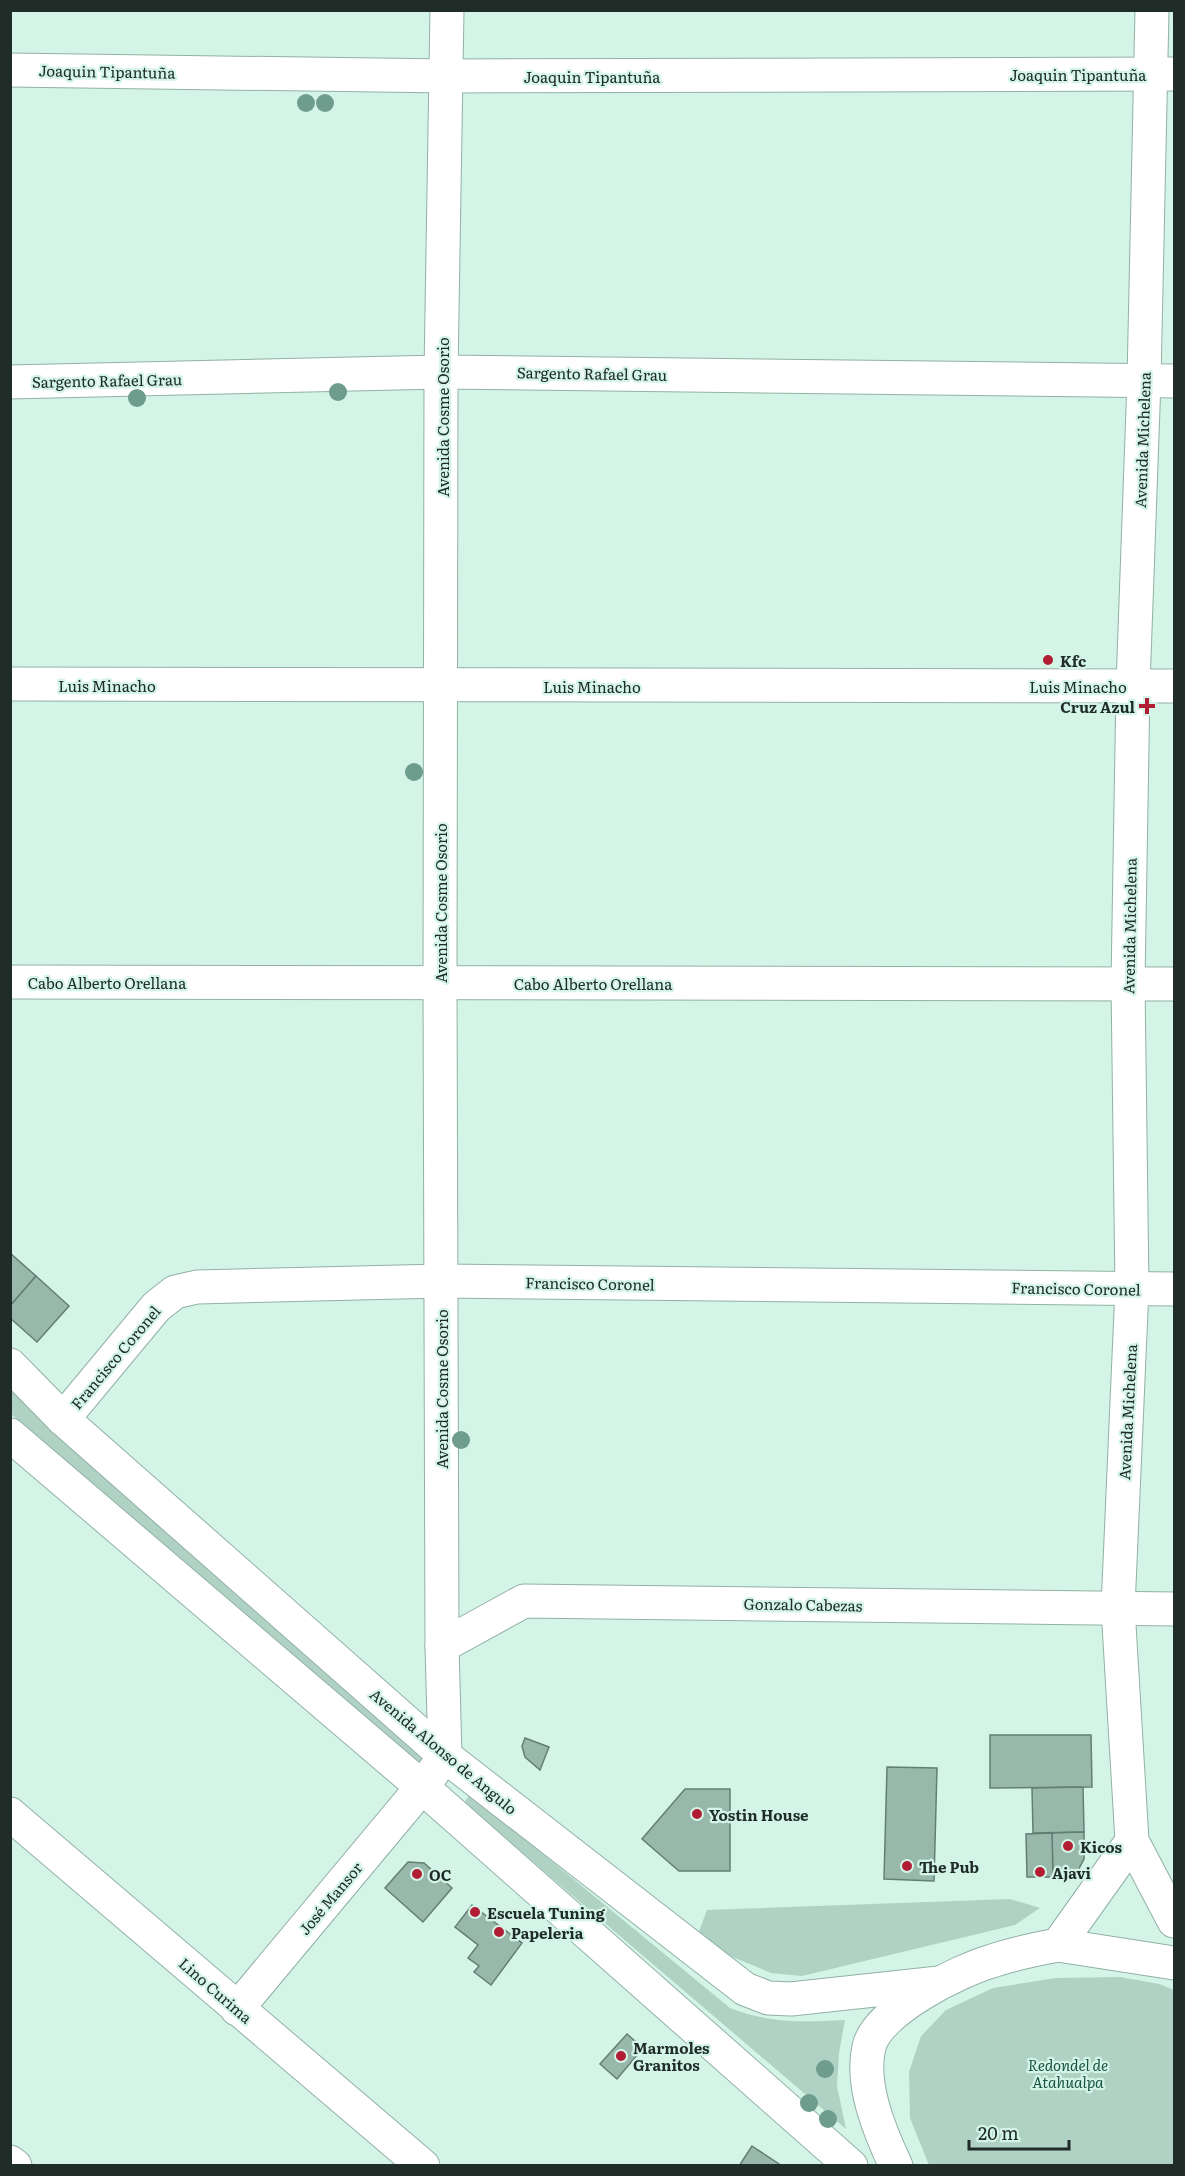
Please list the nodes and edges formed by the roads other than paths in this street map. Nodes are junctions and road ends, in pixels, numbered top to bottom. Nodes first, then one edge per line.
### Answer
1 (447, 10) edge
2 (1152, 10) edge
3 (10, 70) edge
4 (1163, 74) edge
5 (447, 76) junction
6 (441, 372) junction
7 (1159, 381) edge
8 (10, 382) edge
9 (10, 684) edge
10 (441, 686) junction
11 (1132, 686) junction
12 (1174, 686) edge
13 (10, 982) edge
14 (440, 983) junction
15 (1128, 983) junction
16 (1174, 984) edge
17 (441, 1281) junction
18 (1132, 1288) junction
19 (1174, 1289) edge
20 (10, 1365) edge
21 (63, 1419) junction
22 (10, 1435) edge
23 (1118, 1608) junction
24 (1174, 1609) edge
25 (442, 1646) junction
26 (445, 1756) junction
27 (422, 1787) junction
28 (10, 1814) edge
29 (1132, 1841) junction
30 (1174, 1921) edge
31 (1058, 1945) junction
32 (1174, 1963) edge
33 (939, 1983) junction
34 (237, 2009) junction
35 (10, 2162) edge
36 (15, 2166) edge
37 (423, 2166) edge
38 (851, 2166) edge
39 (896, 2166) edge

1 - 5 street, Avenida Cosme Osorio
2 - 4 street, Avenida Michelena
3 - 5 street, Joaquin Tipantuña
4 - 5 street, Joaquin Tipantuña
4 - 7 street, Avenida Michelena
5 - 6 street, Avenida Cosme Osorio
6 - 7 street, Sargento Rafael Grau
6 - 8 street, Sargento Rafael Grau
6 - 10 street, Avenida Cosme Osorio
7 - 11 street, Avenida Michelena
9 - 10 street, Luis Minacho
10 - 11 street, Luis Minacho
10 - 14 street, Avenida Cosme Osorio
11 - 12 street, Luis Minacho
11 - 15 street, Avenida Michelena
13 - 14 street, Cabo Alberto Orellana
14 - 15 street, Cabo Alberto Orellana
14 - 17 street, Avenida Cosme Osorio
15 - 16 street, Cabo Alberto Orellana
15 - 18 street, Avenida Michelena
17 - 18 street, Francisco Coronel
17 - 21 street, Francisco Coronel
17 - 25 street, Avenida Cosme Osorio
18 - 19 street, Francisco Coronel
18 - 23 street, Avenida Michelena
20 - 21 street, Avenida Alonso de Angulo
21 - 26 street, Avenida Alonso de Angulo
22 - 27 street
23 - 24 street, Gonzalo Cabezas
23 - 25 street, Gonzalo Cabezas
23 - 29 street, Avenida Michelena
25 - 26 street, Avenida Cosme Osorio
26 - 27 street
26 - 33 street, Avenida Alonso de Angulo
27 - 34 street, José Mansor
27 - 38 street
28 - 34 street, Lino Curima
29 - 30 street, Avenida Michelena
29 - 31 street
31 - 32 street
31 - 33 street
33 - 39 street
34 - 37 street, Lino Curima
35 - 36 street

